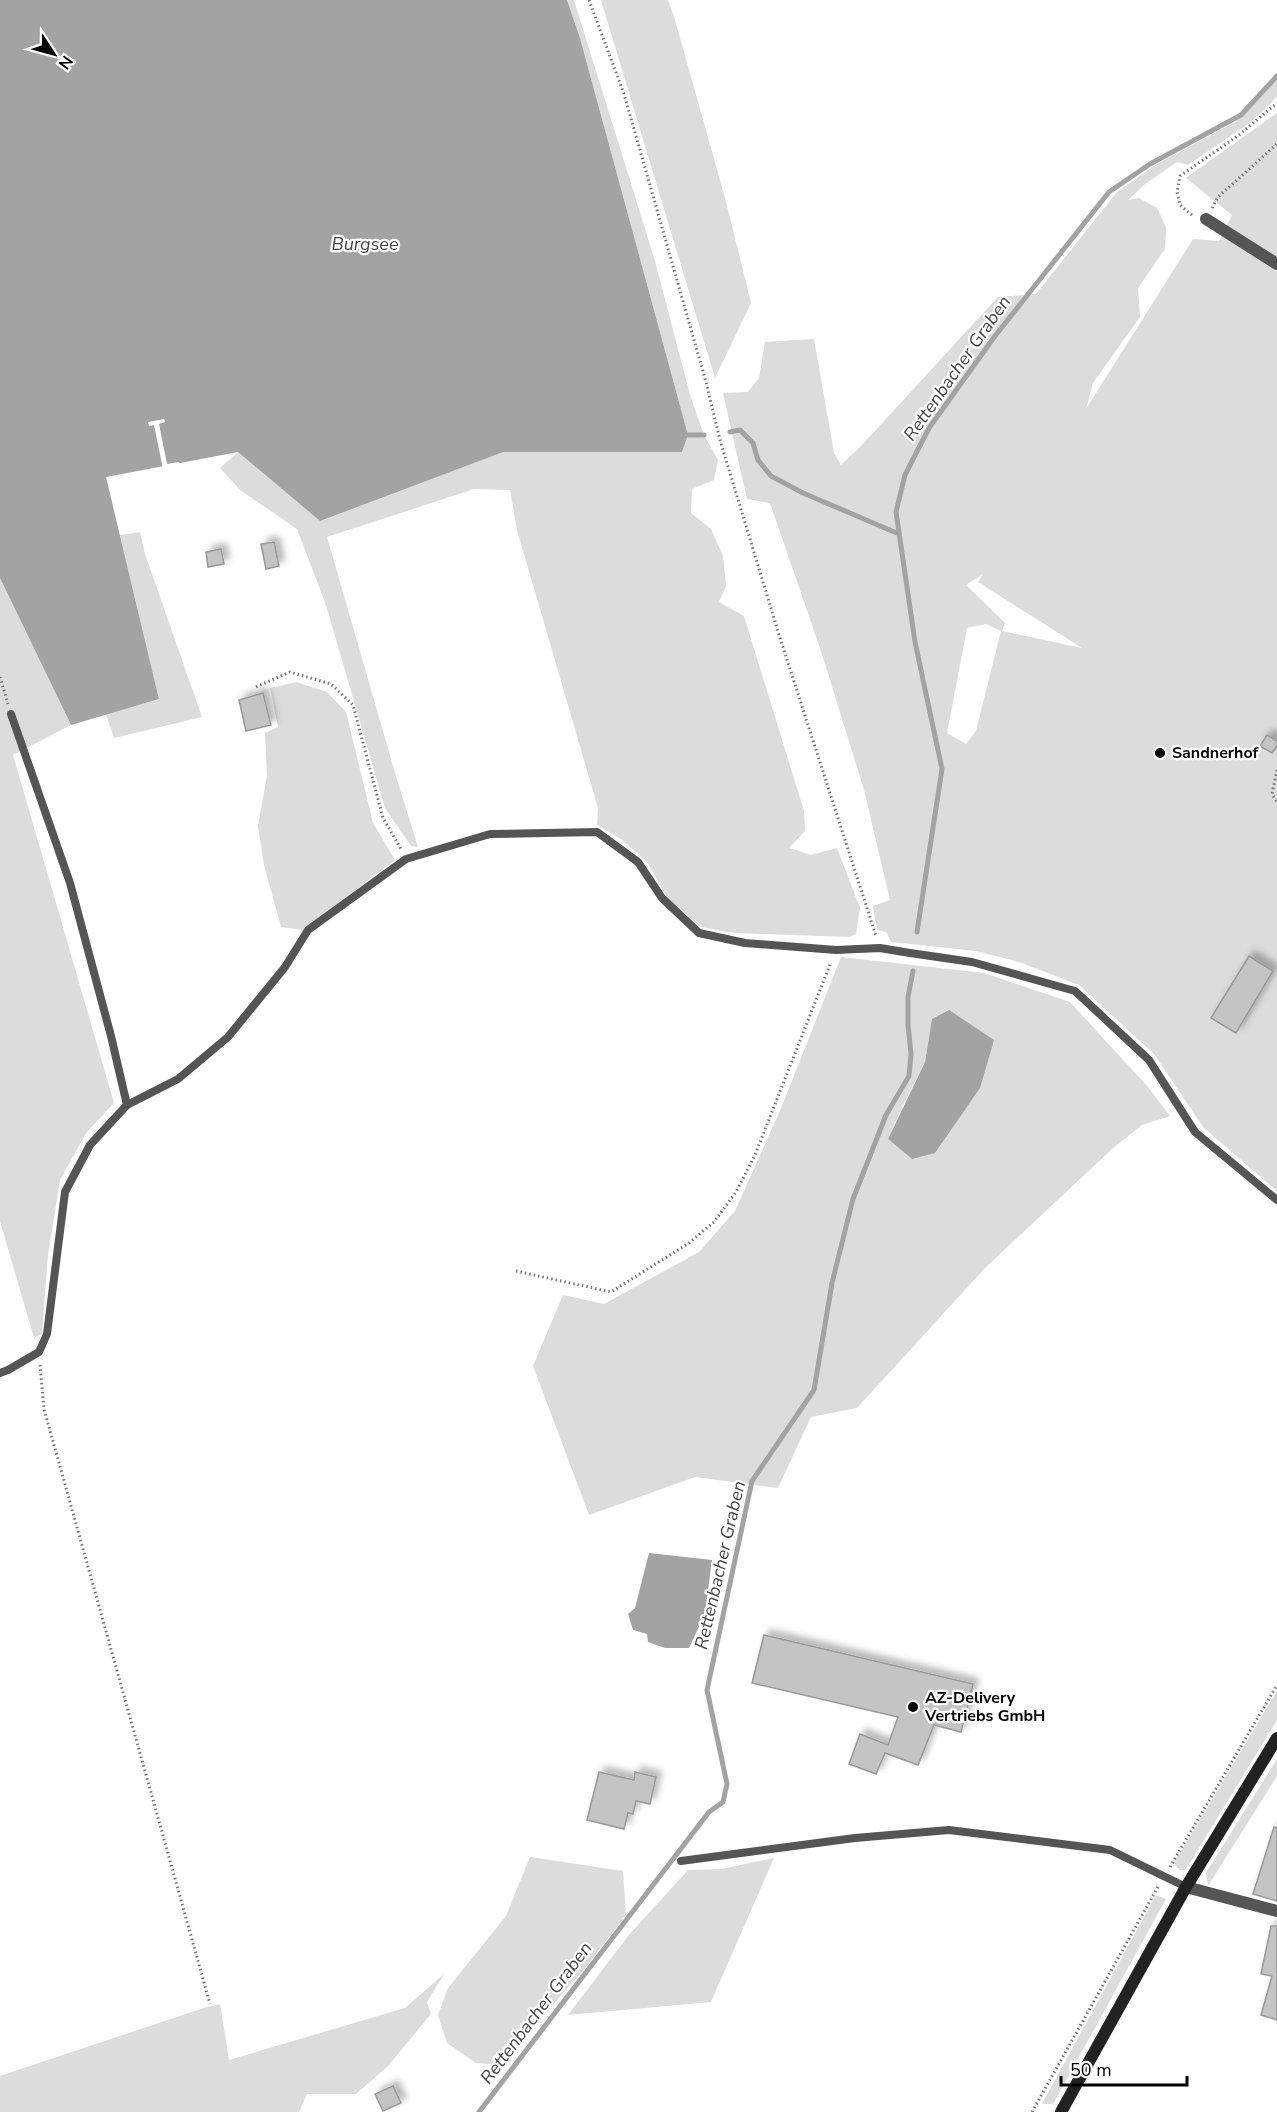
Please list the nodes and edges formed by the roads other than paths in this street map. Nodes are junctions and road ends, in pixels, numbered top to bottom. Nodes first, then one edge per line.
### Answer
1 (1206, 219) road end
2 (1277, 264) edge
3 (11, 714) road end
4 (127, 1105) junction
5 (1277, 1200) edge
6 (0, 1373) edge
7 (1277, 1738) edge
8 (681, 1861) dead end
9 (1186, 1887) junction
10 (1277, 1911) edge
11 (1061, 2112) edge

1 - 2 street
3 - 4 lane
4 - 5 lane
4 - 6 lane
7 - 9 main road
8 - 9 lane
9 - 10 street
9 - 11 main road

